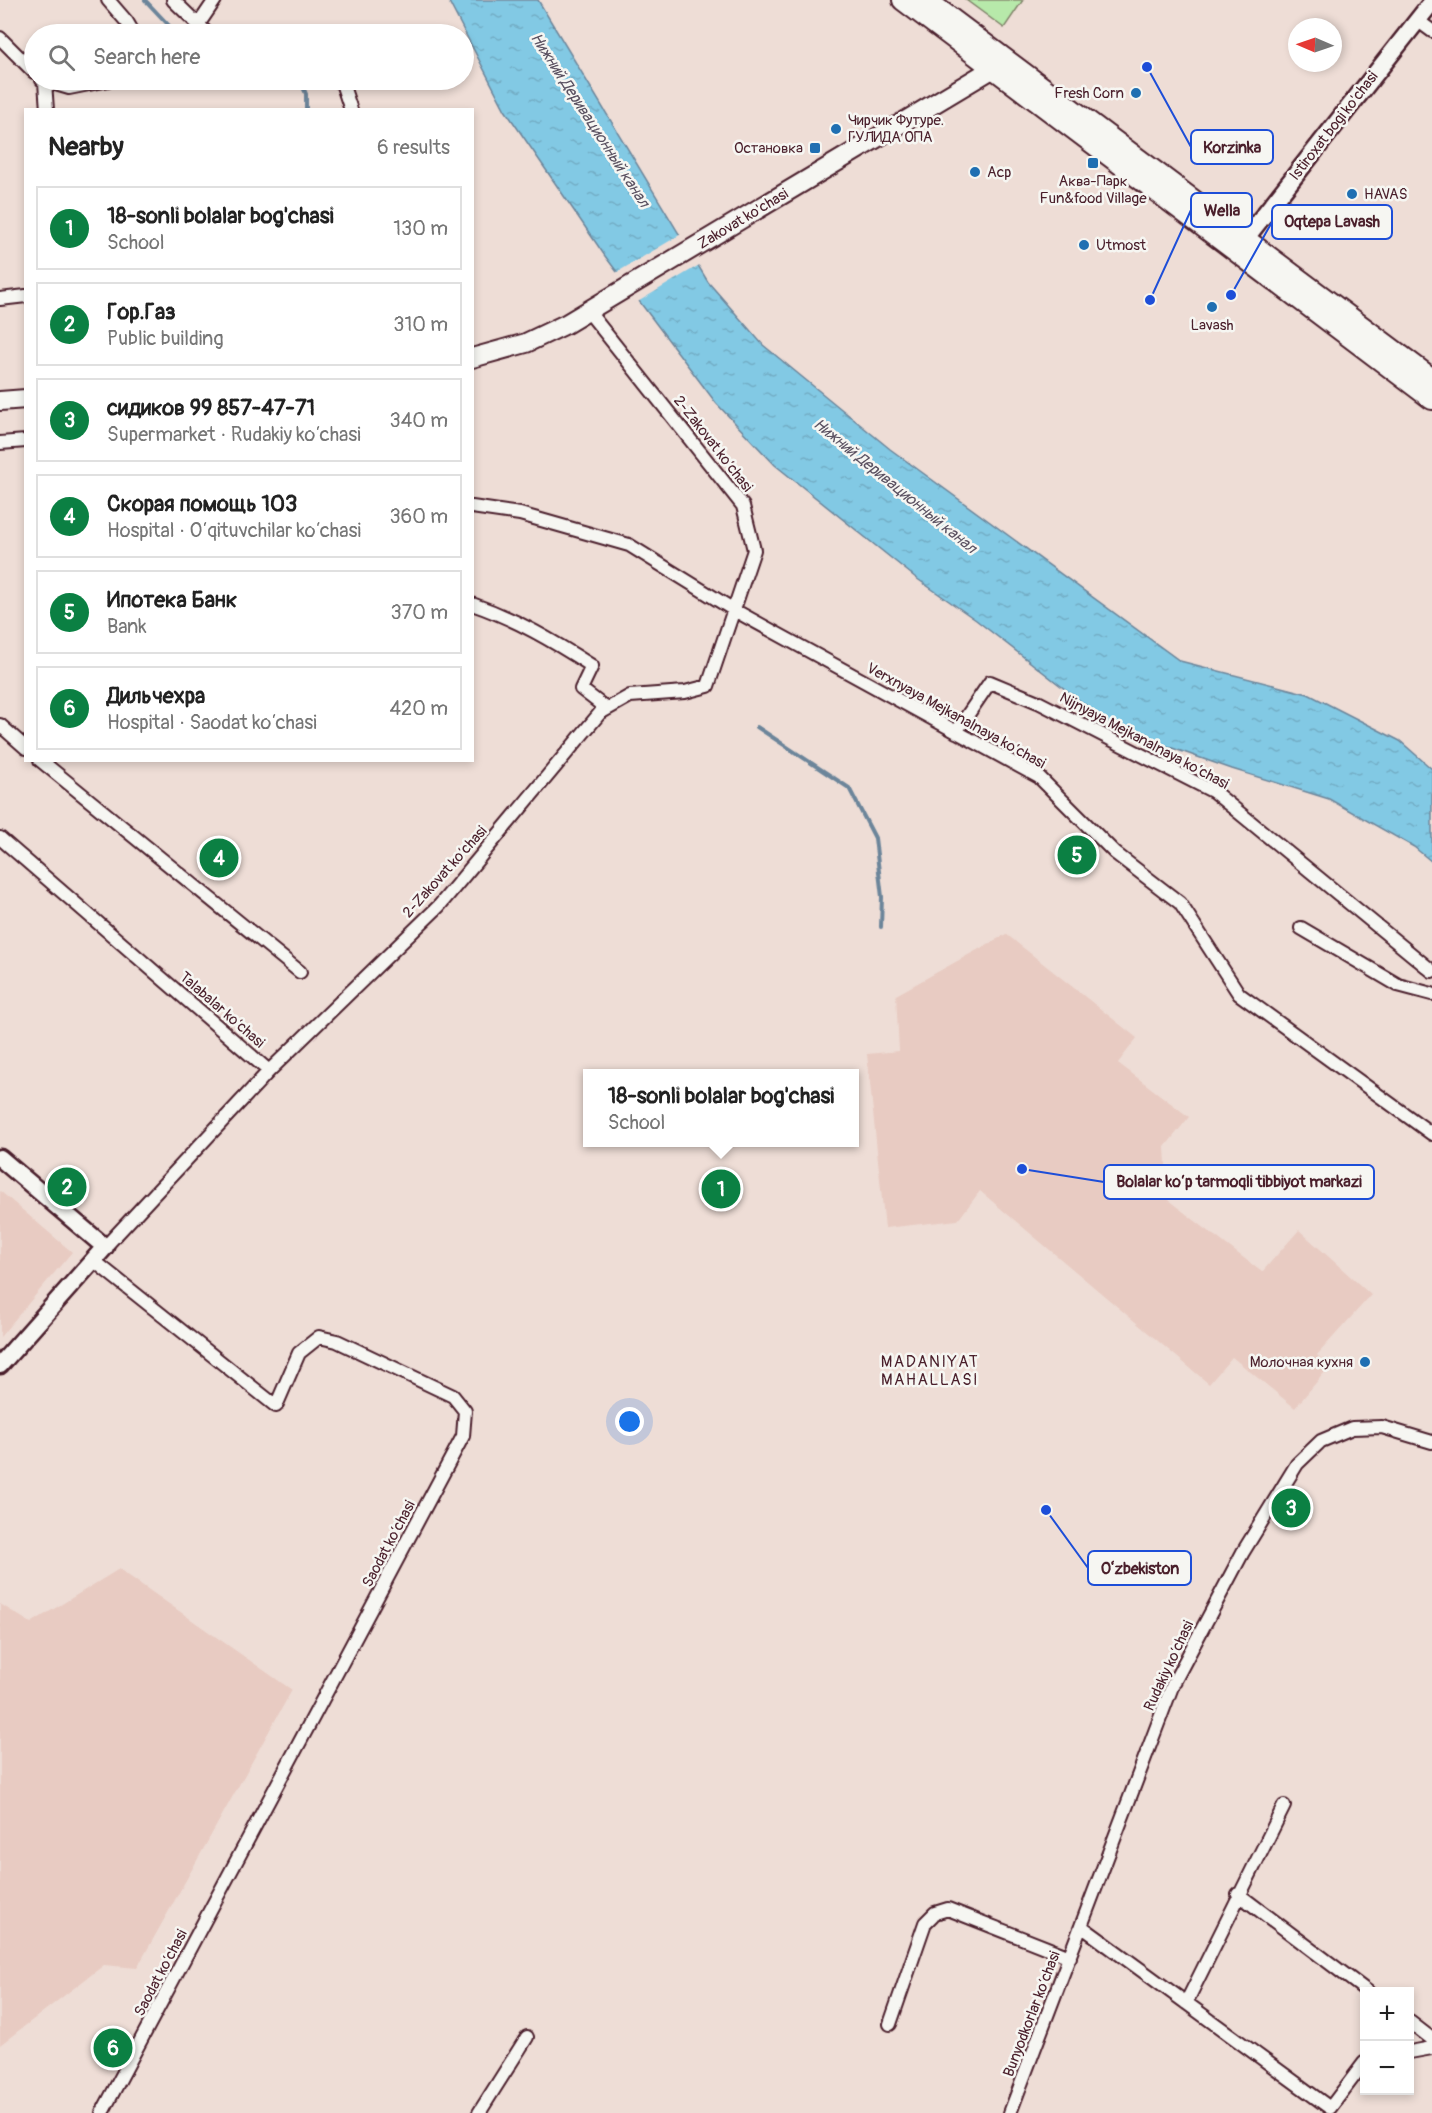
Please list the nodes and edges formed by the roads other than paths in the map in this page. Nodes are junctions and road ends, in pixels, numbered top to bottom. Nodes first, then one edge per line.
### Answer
1 (108, 0) edge
2 (173, 0) edge
3 (215, 0) edge
4 (903, 0) edge
5 (926, 0) edge
6 (1432, 2) edge
7 (1417, 20) junction
8 (128, 24) edge
9 (197, 24) edge
10 (199, 24) edge
11 (1432, 31) edge
12 (0, 38) edge
13 (24, 62) edge
14 (997, 64) junction
15 (45, 90) edge
16 (344, 90) edge
17 (47, 108) edge
18 (350, 108) edge
19 (1241, 245) junction
20 (24, 296) edge
21 (0, 299) edge
22 (588, 311) junction
23 (474, 357) edge
24 (1432, 379) edge
25 (24, 399) edge
26 (1432, 399) edge
27 (0, 401) edge
28 (24, 441) edge
29 (0, 443) edge
30 (474, 507) edge
31 (474, 605) edge
32 (734, 610) junction
33 (608, 709) junction
34 (0, 725) edge
35 (956, 732) junction
36 (24, 746) edge
37 (42, 762) edge
38 (0, 838) edge
39 (1301, 928) dead end
40 (1432, 971) edge
41 (300, 972) dead end
42 (1432, 994) edge
43 (269, 1071) junction
44 (1432, 1134) edge
45 (0, 1158) edge
46 (105, 1247) junction
47 (93, 1260) junction
48 (0, 1365) edge
49 (1432, 1442) edge
50 (1284, 1806) dead end
51 (1238, 1894) junction
52 (1081, 1926) junction
53 (1070, 1958) junction
54 (1361, 1987) edge
55 (1186, 2002) junction
56 (890, 2024) dead end
57 (1414, 2025) edge
58 (527, 2037) dead end
59 (1432, 2039) edge
60 (1432, 2048) edge
61 (1414, 2051) edge
62 (1360, 2069) edge
63 (102, 2113) edge
64 (478, 2113) edge
65 (1010, 2113) edge

1 - 8 street
2 - 9 street
3 - 10 street
4 - 14 main road
5 - 14 main road
6 - 7 street, Istiroxat bogi ko'chasi
7 - 11 street
7 - 19 street, Istiroxat bogi ko'chasi
12 - 13 street
14 - 19 main road
14 - 22 main road, Zakovat ko'chasi
15 - 17 street
16 - 18 street
19 - 24 main road
19 - 26 main road
20 - 21 street
22 - 23 main road, Zakovat ko'chasi
22 - 32 street, 2-Zakovat ko‘chasi
25 - 27 main road
28 - 29 street
30 - 32 street, Verxnyaya Mejkanalnaya ko‘chasi
31 - 33 street
32 - 33 street, 2-Zakovat ko‘chasi
32 - 35 street, Verxnyaya Mejkanalnaya ko‘chasi
33 - 43 street, 2-Zakovat ko‘chasi
34 - 36 street
35 - 40 street, Nijnyaya Mejkanalnaya ko‘chasi
35 - 44 street, Verxnyaya Mejkanalnaya ko‘chasi
37 - 41 street
38 - 43 street, Talabalar ko‘chasi
39 - 42 street
43 - 46 street
45 - 46 street
46 - 47 street
47 - 48 street
47 - 63 street, Saodat ko‘chasi
49 - 52 street, Rudakiy ko‘chasi
50 - 51 street
51 - 54 street
51 - 55 street
52 - 53 street, Bunyodkorlar ko‘chasi
52 - 55 street
53 - 56 street
53 - 65 street, Bunyodkorlar ko‘chasi
55 - 62 street
57 - 59 street
58 - 64 street
60 - 61 street

